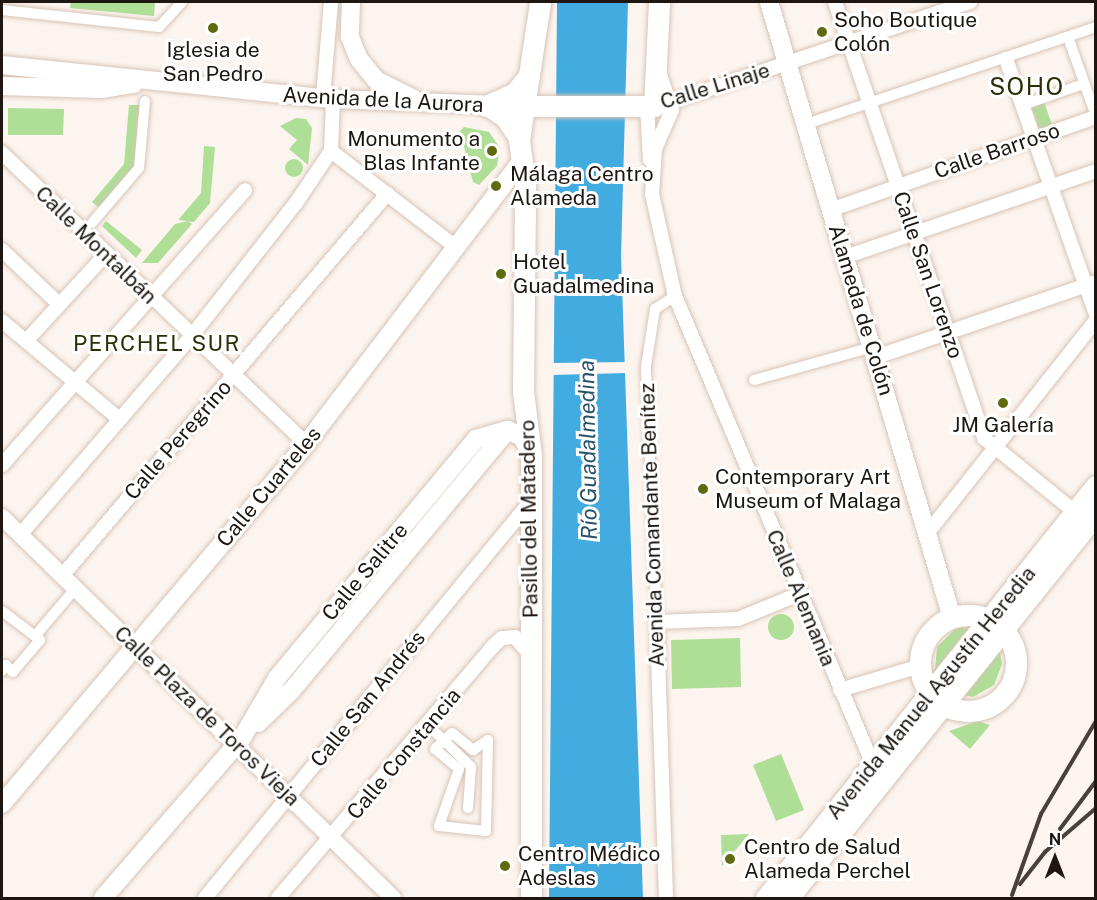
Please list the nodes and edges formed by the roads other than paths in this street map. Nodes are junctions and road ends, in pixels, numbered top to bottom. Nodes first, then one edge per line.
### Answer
1 (182, 2) edge
2 (331, 2) edge
3 (351, 2) edge
4 (540, 2) edge
5 (659, 2) edge
6 (769, 2) edge
7 (835, 2) edge
8 (970, 2) edge
9 (2, 10) edge
10 (1095, 27) edge
11 (1068, 37) junction
12 (849, 42) junction
13 (1006, 59) junction
14 (787, 64) junction
15 (2, 65) edge
16 (531, 73) junction
17 (1084, 84) junction
18 (2, 86) edge
19 (146, 92) junction
20 (328, 98) junction
21 (427, 104) junction
22 (870, 104) junction
23 (1023, 105) junction
24 (486, 106) junction
25 (526, 106) junction
26 (649, 106) junction
27 (1095, 117) edge
28 (806, 124) junction
29 (648, 132) junction
30 (664, 133) junction
31 (1034, 138) junction
32 (520, 150) junction
33 (331, 151) junction
34 (2, 153) edge
35 (652, 165) junction
36 (1095, 171) edge
37 (898, 185) junction
38 (1051, 186) junction
39 (245, 190) dead end
40 (387, 194) junction
41 (831, 210) junction
42 (92, 223) dead end
43 (914, 235) junction
44 (457, 248) junction
45 (2, 250) edge
46 (106, 254) junction
47 (845, 257) junction
48 (1089, 284) edge
49 (675, 296) junction
50 (150, 298) junction
51 (59, 304) junction
52 (1095, 314) edge
53 (1095, 320) edge
54 (2, 321) edge
55 (947, 333) junction
56 (189, 338) junction
57 (27, 340) junction
58 (874, 352) junction
59 (232, 378) junction
60 (754, 380) dead end
61 (78, 382) junction
62 (120, 420) junction
63 (306, 444) junction
64 (994, 447) junction
65 (531, 455) junction
66 (2, 465) edge
67 (1095, 486) edge
68 (531, 500) junction
69 (1085, 513) edge
70 (2, 517) edge
71 (929, 531) junction
72 (20, 535) junction
73 (62, 576) junction
74 (75, 589) junction
75 (799, 594) junction
76 (2, 611) edge
77 (952, 618) junction
78 (657, 622) junction
79 (997, 625) junction
80 (35, 636) junction
81 (136, 646) junction
82 (531, 657) junction
83 (920, 666) junction
84 (2, 671) edge
85 (840, 690) junction
86 (938, 699) junction
87 (428, 725) junction
88 (239, 741) junction
89 (443, 742) junction
90 (874, 767) junction
91 (289, 797) junction
92 (2, 804) edge
93 (468, 808) dead end
94 (331, 838) junction
95 (103, 898) edge
96 (205, 898) edge
97 (278, 898) edge
98 (393, 898) edge
99 (531, 898) edge
100 (666, 898) edge
101 (766, 898) edge
102 (788, 898) edge

1 - 9 street
2 - 20 street
3 - 21 main road
4 - 16 main road, Pasillo del Matadero
5 - 26 main road
6 - 14 main road, Alameda de Colón
7 - 12 street, Calle San Lorenzo
8 - 12 street, Calle Linaje
10 - 11 street
11 - 13 street
11 - 17 street
12 - 14 street, Calle Linaje
12 - 22 street, Calle San Lorenzo
13 - 22 street
13 - 23 street
14 - 26 street, Calle Linaje
14 - 28 main road, Alameda de Colón
15 - 19 main road, Avenida de la Aurora
16 - 24 main road
16 - 25 main road, Pasillo del Matadero
17 - 23 street
17 - 27 street
18 - 19 main road, Avenida de la Aurora
19 - 20 main road, Avenida de la Aurora
19 - 42 street
20 - 21 main road, Avenida de la Aurora
20 - 33 street
21 - 24 main road, Avenida de la Aurora
22 - 28 street
22 - 37 street, Calle San Lorenzo
23 - 31 street
24 - 25 main road, Avenida de la Aurora
24 - 32 main road
25 - 26 main road, Avenida de la Aurora
25 - 32 main road, Pasillo del Matadero
26 - 29 street
26 - 30 street
27 - 31 street, Calle Barroso
28 - 41 main road, Alameda de Colón
29 - 30 street
29 - 35 street
30 - 35 street
31 - 37 street, Calle Barroso
31 - 38 street
32 - 44 main road, Calle Cuarteles
32 - 65 main road, Pasillo del Matadero
33 - 40 street
33 - 56 street
34 - 46 street, Calle Montalbán
35 - 49 street
36 - 38 street
37 - 41 street, Calle Barroso
37 - 43 street, Calle San Lorenzo
38 - 43 street
38 - 48 street
39 - 50 street
40 - 44 street
40 - 59 street, Calle Peregrino
41 - 47 main road, Alameda de Colón
43 - 47 street
43 - 55 street, Calle San Lorenzo
44 - 63 main road, Calle Cuarteles
45 - 51 street
46 - 50 street, Calle Montalbán
46 - 51 street
47 - 58 main road, Alameda de Colón
48 - 52 street
48 - 55 street
49 - 75 street, Calle Alemania
49 - 78 street, Avenida Comandante Benítez
50 - 56 street, Calle Montalbán
50 - 61 street
51 - 57 street
53 - 64 street
54 - 57 street
55 - 58 street
55 - 64 street, Calle San Lorenzo
56 - 59 street, Calle Montalbán
56 - 62 street
57 - 61 street
58 - 60 street
58 - 71 main road, Alameda de Colón
59 - 63 street, Calle Montalbán
59 - 73 street, Calle Peregrino
61 - 62 street
61 - 66 street
62 - 72 street
63 - 81 main road, Calle Cuarteles
64 - 69 street, Calle San Lorenzo
64 - 71 street
65 - 68 main road, Pasillo del Matadero
65 - 88 main road, Calle Salitre
67 - 69 main road, Avenida Manuel Agustín Heredia
68 - 82 main road, Pasillo del Matadero
68 - 91 street, Calle San Andrés
69 - 79 main road, Avenida Manuel Agustín Heredia
70 - 72 street, Calle Plaza de Toros Vieja
71 - 77 main road, Alameda de Colón
72 - 73 street, Calle Plaza de Toros Vieja
73 - 74 street, Calle Plaza de Toros Vieja
74 - 80 street
74 - 81 street, Calle Plaza de Toros Vieja
75 - 78 street
75 - 85 street, Calle Alemania
76 - 80 street
77 - 79 main road
77 - 83 main road
78 - 100 street, Avenida Comandante Benítez
79 - 86 main road, Avenida Manuel Agustín Heredia
79 - 86 main road
80 - 84 street
81 - 88 street, Calle Plaza de Toros Vieja
81 - 92 main road, Calle Cuarteles
82 - 87 street, Calle Constancia
82 - 99 main road, Pasillo del Matadero
83 - 85 street
83 - 86 main road
85 - 90 street, Calle Alemania
86 - 90 main road, Avenida Manuel Agustín Heredia
86 - 102 main road, Avenida Manuel Agustín Heredia
87 - 89 street
87 - 94 street, Calle Constancia
88 - 91 street, Calle Plaza de Toros Vieja
88 - 95 main road, Calle Salitre
89 - 89 street
89 - 93 street
90 - 101 main road, Avenida Manuel Agustín Heredia
91 - 94 street, Calle Plaza de Toros Vieja
91 - 96 street, Calle San Andrés
94 - 97 street, Calle Constancia
94 - 98 street, Calle Plaza de Toros Vieja

